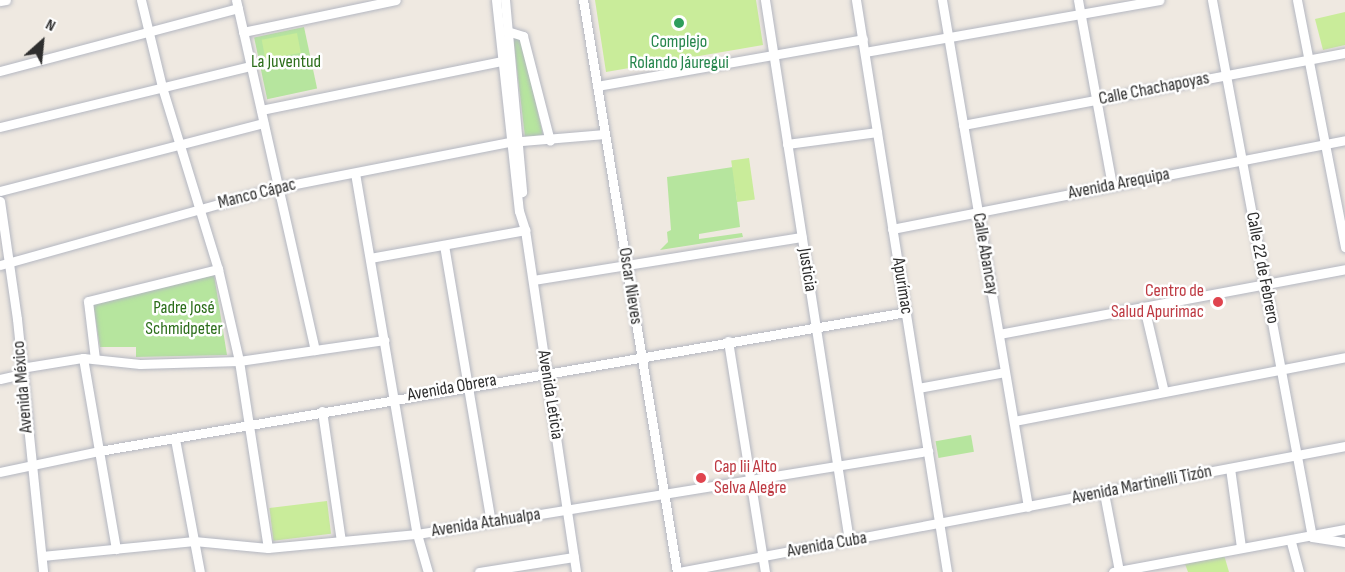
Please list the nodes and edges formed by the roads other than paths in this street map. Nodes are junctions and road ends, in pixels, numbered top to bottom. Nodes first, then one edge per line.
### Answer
1 (6, 0) edge
2 (141, 0) edge
3 (396, 0) edge
4 (496, 0) edge
5 (505, 0) edge
6 (583, 0) edge
7 (765, 0) edge
8 (856, 0) edge
9 (942, 0) edge
10 (1078, 0) edge
11 (1158, 0) edge
12 (1212, 0) edge
13 (1297, 0) edge
14 (0, 1) edge
15 (237, 4) edge
16 (1081, 14) junction
17 (149, 30) junction
18 (507, 31) junction
19 (243, 32) junction
20 (949, 37) junction
21 (862, 39) junction
22 (865, 52) junction
23 (1345, 53) edge
24 (774, 55) junction
25 (501, 60) junction
26 (1309, 60) junction
27 (250, 66) junction
28 (0, 71) edge
29 (1226, 75) junction
30 (597, 86) junction
31 (162, 87) junction
32 (1096, 100) junction
33 (261, 111) junction
34 (263, 123) junction
35 (963, 125) junction
36 (0, 127) edge
37 (877, 132) junction
38 (605, 134) junction
39 (1345, 140) edge
40 (550, 141) junction
41 (514, 143) junction
42 (788, 144) junction
43 (1325, 144) junction
44 (179, 145) junction
45 (1242, 160) junction
46 (355, 172) junction
47 (1112, 186) junction
48 (279, 187) junction
49 (0, 190) edge
50 (0, 206) edge
51 (200, 208) junction
52 (978, 212) junction
53 (892, 229) junction
54 (525, 230) junction
55 (802, 237) junction
56 (444, 245) junction
57 (1345, 247) edge
58 (370, 258) junction
59 (5, 263) edge
60 (626, 265) junction
61 (218, 269) junction
62 (1345, 269) edge
63 (532, 280) junction
64 (1265, 284) junction
65 (1144, 307) junction
66 (906, 312) junction
67 (816, 327) junction
68 (999, 334) junction
69 (384, 340) junction
70 (728, 341) junction
71 (315, 350) junction
72 (641, 356) junction
73 (1345, 357) edge
74 (83, 358) junction
75 (95, 360) junction
76 (239, 361) junction
77 (1280, 369) junction
78 (21, 371) junction
79 (546, 372) junction
80 (1005, 372) junction
81 (0, 380) edge
82 (468, 386) junction
83 (918, 388) junction
84 (1164, 392) junction
85 (394, 399) junction
86 (322, 411) junction
87 (1014, 421) junction
88 (249, 425) junction
89 (175, 439) junction
90 (1345, 446) edge
91 (99, 451) junction
92 (928, 451) junction
93 (1296, 455) junction
94 (30, 465) junction
95 (837, 466) junction
96 (1230, 468) junction
97 (0, 472) edge
98 (750, 480) junction
99 (1104, 493) junction
100 (664, 494) junction
101 (1028, 507) junction
102 (567, 510) junction
103 (491, 522) junction
104 (939, 524) junction
105 (1345, 529) edge
106 (417, 534) junction
107 (1312, 537) junction
108 (194, 541) junction
109 (341, 541) junction
110 (849, 541) junction
111 (1291, 542) junction
112 (1345, 542) edge
113 (1241, 547) junction
114 (268, 548) junction
115 (116, 549) junction
116 (42, 556) junction
117 (574, 557) junction
118 (762, 557) junction
119 (1116, 571) edge
120 (43, 572) edge
121 (200, 572) edge
122 (428, 572) edge
123 (479, 572) edge
124 (576, 572) edge
125 (678, 572) edge
126 (765, 572) edge
127 (947, 572) edge
128 (1299, 572) edge

1 - 14 street
2 - 17 street
3 - 19 street
4 - 25 street, Avenida Leticia
5 - 18 street, Avenida Leticia
6 - 30 street, Oscar Nieves
7 - 24 street, Justicia
8 - 21 street, Apurímac
9 - 20 street, Calle Abancay
10 - 16 street
11 - 16 street
12 - 29 street, Calle 22 de Febrero
13 - 26 street
15 - 17 street
15 - 19 street
16 - 20 street
16 - 32 street
17 - 28 street
17 - 31 street
18 - 40 street
18 - 41 street, Avenida Leticia
19 - 27 street
20 - 22 street
20 - 35 street, Calle Abancay
21 - 22 street, Apurímac
21 - 24 street
22 - 37 street, Apurímac
23 - 26 street, Calle Chachapoyas
24 - 30 street
24 - 42 street, Justicia
25 - 33 street
25 - 41 street, Avenida Leticia
26 - 29 street, Calle Chachapoyas
26 - 43 street
27 - 31 street
27 - 33 street
29 - 32 street, Calle Chachapoyas
29 - 45 street, Calle 22 de Febrero
30 - 38 street, Oscar Nieves
31 - 36 street
31 - 44 street
32 - 35 street, Calle Chachapoyas
32 - 47 street
33 - 34 street
34 - 44 street
34 - 48 street
35 - 52 street, Calle Abancay
37 - 42 street
37 - 53 street, Apurímac
38 - 40 street, Manco Cápac
38 - 60 street, Oscar Nieves
39 - 43 street, Avenida Arequipa
40 - 41 street, Manco Cápac
41 - 46 street, Manco Cápac
41 - 54 street, Avenida Leticia
42 - 55 street, Justicia
43 - 45 street, Avenida Arequipa
43 - 57 street
44 - 49 street
44 - 51 street
45 - 47 street, Avenida Arequipa
45 - 64 street, Calle 22 de Febrero
46 - 48 street, Manco Cápac
46 - 58 street
47 - 52 street, Avenida Arequipa
48 - 51 street, Manco Cápac
48 - 71 street
50 - 59 street, Avenida México
51 - 59 street, Manco Cápac
51 - 61 street
52 - 53 street, Avenida Arequipa
52 - 68 street, Calle Abancay
53 - 66 street, Apurímac
54 - 56 street
54 - 63 street, Avenida Leticia
55 - 60 street
55 - 67 street, Justicia
56 - 58 street
56 - 82 street
58 - 69 street
59 - 78 street, Avenida México
60 - 63 street
60 - 72 street, Oscar Nieves
61 - 75 street
61 - 76 street
62 - 64 street
63 - 79 street, Avenida Leticia
64 - 65 street
64 - 77 street, Calle 22 de Febrero
65 - 68 street
65 - 84 street
66 - 67 street, Avenida Obrera
66 - 83 street, Apurímac
67 - 70 street, Avenida Obrera
67 - 95 street, Justicia
68 - 80 street, Calle Abancay
69 - 71 street
69 - 85 street
70 - 72 street, Avenida Obrera
70 - 98 street
71 - 76 street
72 - 79 street, Avenida Obrera
72 - 100 street, Oscar Nieves
73 - 77 street
74 - 75 street
74 - 78 street
74 - 91 street
75 - 76 street
76 - 88 street
77 - 84 street
77 - 93 street, Calle 22 de Febrero
78 - 81 street
78 - 94 street, Avenida México
79 - 82 street, Avenida Obrera
79 - 102 street, Avenida Leticia
80 - 83 street
80 - 87 street, Calle Abancay
82 - 85 street, Avenida Obrera
82 - 103 street
83 - 92 street, Apurímac
84 - 87 street
85 - 86 street, Avenida Obrera
85 - 106 street
86 - 88 street, Avenida Obrera
86 - 109 street
87 - 101 street, Calle Abancay
88 - 89 street, Avenida Obrera
88 - 114 street
89 - 91 street, Avenida Obrera
89 - 108 street
90 - 93 street, Avenida Martinelli Tizón
91 - 94 street, Avenida Obrera
91 - 115 street
92 - 95 street, Avenida Atahualpa
92 - 104 street, Apurímac
93 - 96 street, Avenida Martinelli Tizón
93 - 107 street, Calle 22 de Febrero
94 - 97 street, Avenida Obrera
94 - 116 street, Avenida México
95 - 98 street, Avenida Atahualpa
95 - 110 street, Justicia
96 - 99 street, Avenida Martinelli Tizón
96 - 113 street
98 - 100 street, Avenida Atahualpa
98 - 118 street
99 - 101 street, Avenida Martinelli Tizón
99 - 119 street
100 - 102 street, Avenida Atahualpa
100 - 125 street, Oscar Nieves
101 - 104 street, Avenida Martinelli Tizón
102 - 103 street, Avenida Atahualpa
102 - 117 street, Avenida Leticia
103 - 106 street, Avenida Atahualpa
104 - 110 street, Avenida Cuba
104 - 127 street, Apurímac
105 - 107 street
106 - 109 street, Avenida Atahualpa
106 - 122 street
107 - 111 street
107 - 112 street
108 - 114 street, Avenida Atahualpa
108 - 115 street, Avenida Atahualpa
108 - 121 street
109 - 114 street, Avenida Atahualpa
110 - 118 street, Avenida Cuba
111 - 113 street
111 - 128 street
113 - 119 street
115 - 116 street, Avenida Atahualpa
116 - 120 street, Avenida México
117 - 123 street
117 - 124 street, Avenida Leticia
118 - 125 street, Avenida Cuba
118 - 126 street

